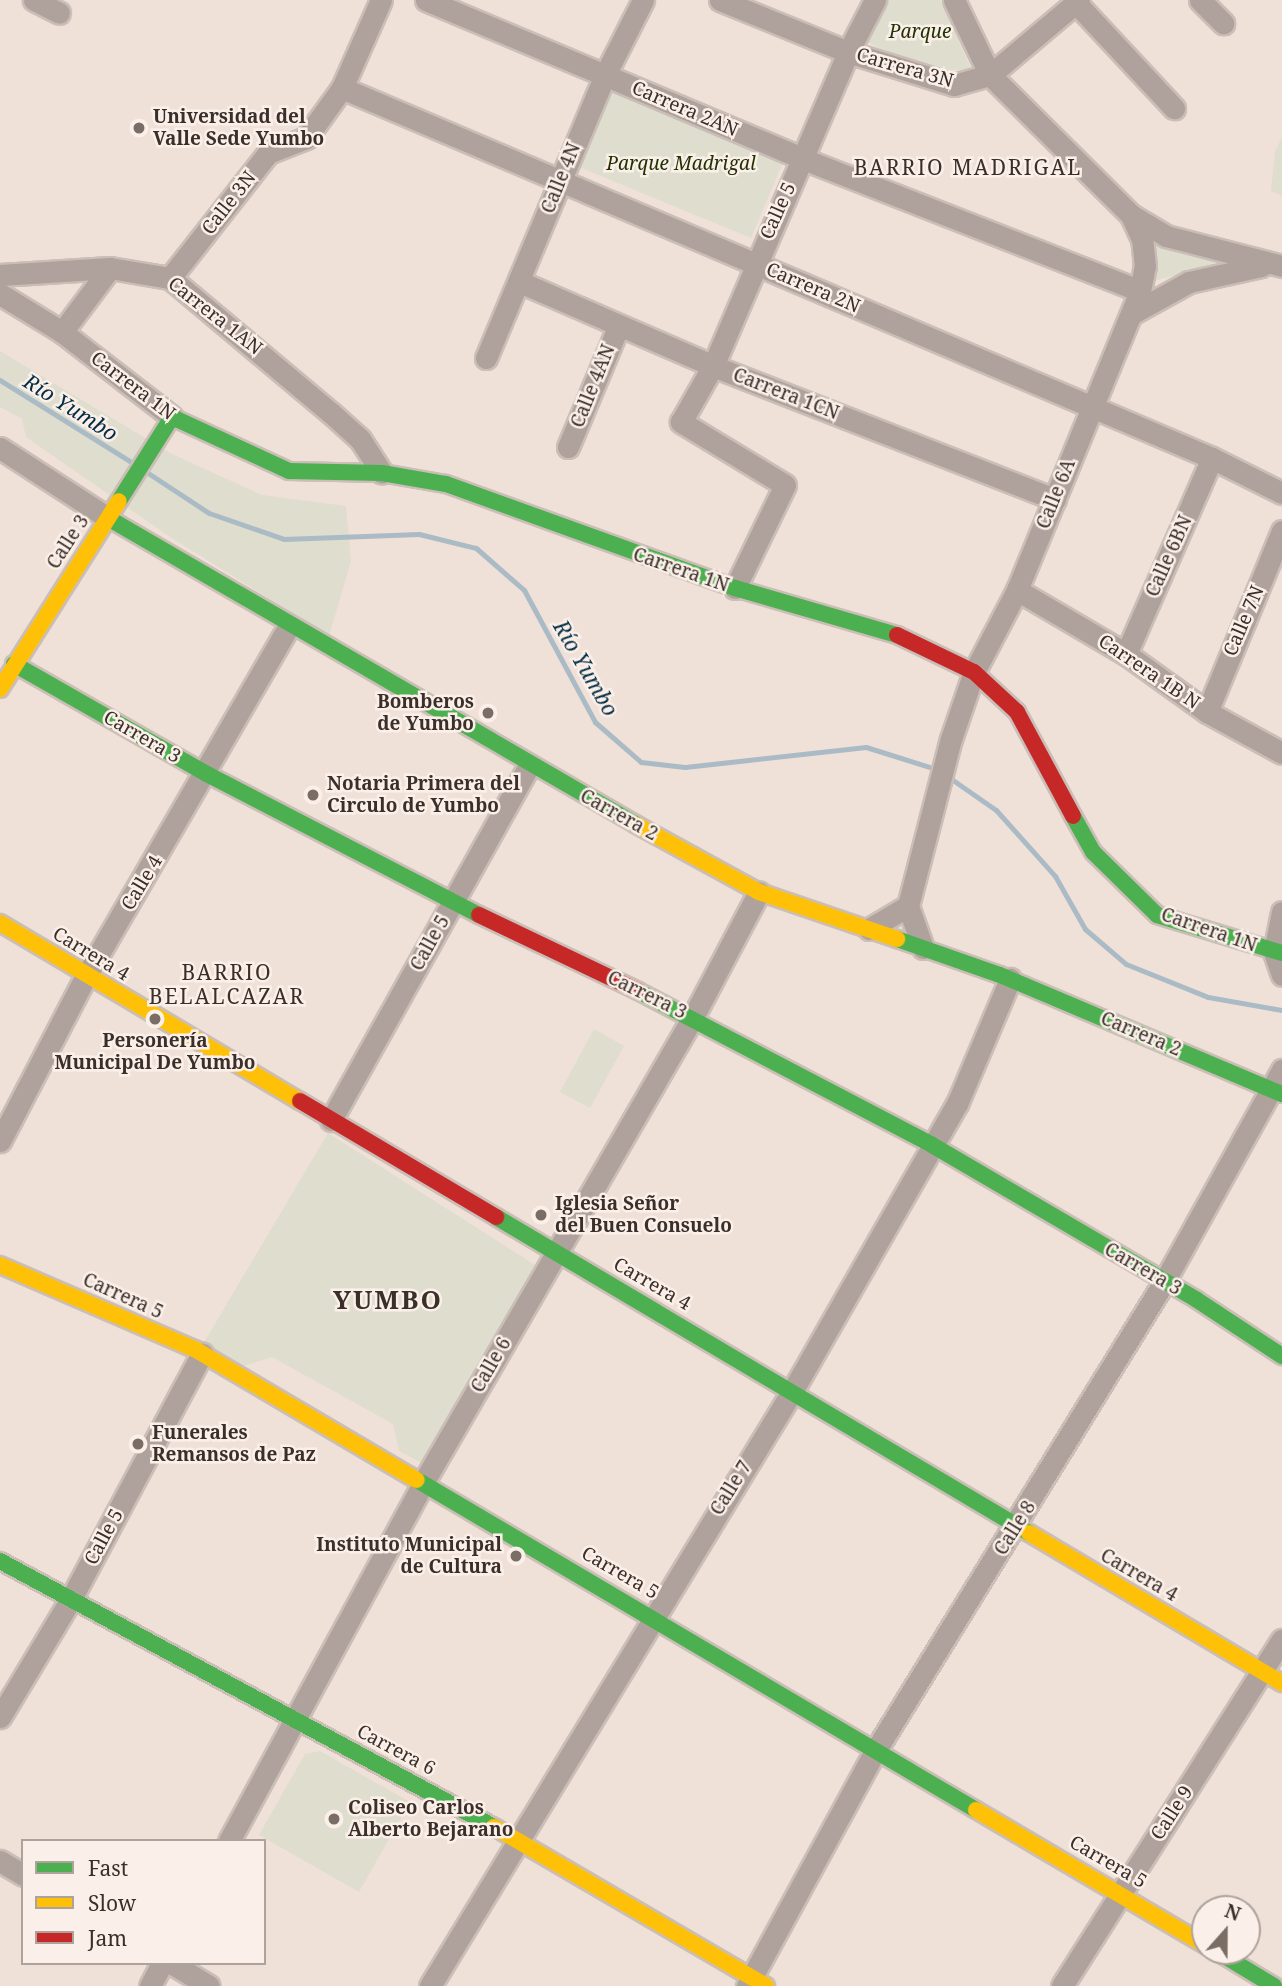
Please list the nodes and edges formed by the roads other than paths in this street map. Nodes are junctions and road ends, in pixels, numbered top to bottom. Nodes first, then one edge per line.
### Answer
1 (34, 0) edge
2 (382, 0) edge
3 (426, 0) edge
4 (643, 0) edge
5 (720, 0) edge
6 (875, 0) edge
7 (954, 0) edge
8 (1200, 0) edge
9 (1078, 1) edge
10 (768, 8) edge
11 (59, 13) dead end
12 (1223, 23) dead end
13 (848, 52) junction
14 (605, 75) junction
15 (990, 75) junction
16 (342, 88) junction
17 (1174, 107) dead end
18 (801, 158) junction
19 (560, 178) junction
20 (1130, 215) junction
21 (755, 263) junction
22 (1278, 265) edge
23 (110, 268) junction
24 (0, 275) edge
25 (170, 278) junction
26 (520, 282) junction
27 (1140, 291) junction
28 (0, 294) edge
29 (1133, 313) junction
30 (619, 325) junction
31 (62, 332) junction
32 (486, 358) dead end
33 (713, 366) junction
34 (1091, 408) junction
35 (169, 421) junction
36 (568, 447) dead end
37 (0, 448) edge
38 (1212, 458) junction
39 (382, 473) junction
40 (1282, 493) edge
41 (1055, 499) junction
42 (108, 518) junction
43 (1282, 531) edge
44 (735, 588) junction
45 (1017, 590) junction
46 (288, 627) junction
47 (1126, 654) junction
48 (7, 659) edge
49 (974, 672) junction
50 (0, 689) edge
51 (1207, 712) junction
52 (1282, 753) edge
53 (529, 765) junction
54 (206, 774) junction
55 (759, 892) junction
56 (453, 902) junction
57 (908, 906) junction
58 (1282, 912) edge
59 (0, 923) edge
60 (869, 929) junction
61 (923, 948) junction
62 (1278, 953) edge
63 (1282, 975) edge
64 (86, 976) junction
65 (1010, 979) junction
66 (693, 1017) junction
67 (1280, 1085) edge
68 (331, 1120) junction
69 (0, 1141) edge
70 (932, 1145) junction
71 (555, 1252) junction
72 (0, 1265) edge
73 (1164, 1282) junction
74 (202, 1354) junction
75 (1282, 1356) edge
76 (793, 1390) junction
77 (423, 1483) junction
78 (1016, 1528) junction
79 (0, 1561) edge
80 (72, 1597) junction
81 (652, 1615) junction
82 (1282, 1640) edge
83 (1262, 1671) junction
84 (1282, 1683) edge
85 (0, 1717) edge
86 (296, 1720) junction
87 (874, 1753) junction
88 (230, 1839) edge
89 (520, 1840) junction
90 (0, 1861) edge
91 (21, 1874) edge
92 (1120, 1894) junction
93 (1191, 1937) edge
94 (161, 1965) edge
95 (174, 1965) edge
96 (1239, 1965) edge
97 (755, 1983) edge
98 (150, 1986) edge
99 (209, 1986) edge
100 (430, 1986) edge
101 (1062, 1986) edge
102 (1274, 1986) edge

1 - 11 street
2 - 16 street, Calle 3N
3 - 14 street, Carrera 2AN
4 - 14 street, Calle 4N
5 - 10 street, Carrera 3N
6 - 13 street, Calle 5
7 - 15 street
8 - 12 street
9 - 15 street
9 - 17 street
10 - 13 street, Carrera 3N
13 - 15 street, Carrera 3N
13 - 18 street, Calle 5
14 - 18 street, Carrera 2AN
14 - 19 street, Calle 4N
15 - 20 street
16 - 19 street, Carrera 2N
16 - 25 street, Calle 3N
18 - 21 street, Calle 5
18 - 27 street, Carrera 2AN
19 - 21 street, Carrera 2N
19 - 26 street, Calle 4N
20 - 22 street
20 - 27 street, Calle 6A
21 - 33 street, Calle 5
21 - 34 street, Carrera 2N
22 - 29 street
23 - 24 street, Carrera 1AN
23 - 25 street, Carrera 1AN
23 - 31 street
25 - 39 street, Carrera 1AN
26 - 30 street, Carrera 1CN
26 - 32 street, Calle 4N
27 - 29 street, Calle 6A
28 - 31 street, Carrera 1N
29 - 34 street, Calle 6A
30 - 33 street, Carrera 1CN
30 - 36 street, Calle 4AN
31 - 35 street, Carrera 1N
33 - 41 street, Carrera 1CN
33 - 44 street, Calle 5
34 - 38 street, Carrera 2N
34 - 41 street, Calle 6A
35 - 39 street, Carrera 1N
35 - 42 street, Calle 3
37 - 42 street, Carrera 2
38 - 40 street, Carrera 2N
38 - 47 street, Calle 6BN
39 - 44 street, Carrera 1N
41 - 45 street, Calle 6A
42 - 46 street, Carrera 2
42 - 48 street, Calle 3
43 - 51 street, Calle 7N
44 - 49 street, Carrera 1N
45 - 47 street, Carrera 1B N
45 - 49 street, Calle 6A
46 - 53 street, Carrera 2
46 - 54 street, Calle 4
47 - 51 street, Carrera 1B N
48 - 50 street, Calle 3
48 - 54 street, Carrera 3
49 - 57 street, Calle 6A
49 - 62 street, Carrera 1N
51 - 52 street, Carrera 1B N
53 - 55 street, Carrera 2
53 - 56 street, Calle 5
54 - 56 street, Carrera 3
54 - 64 street, Calle 4
55 - 60 street, Carrera 2
55 - 66 street, Calle 6
56 - 66 street, Carrera 3
56 - 68 street, Calle 5
57 - 60 street
57 - 61 street
58 - 62 street
59 - 64 street, Carrera 4
60 - 61 street, Carrera 2
61 - 65 street, Carrera 2
62 - 63 street
64 - 68 street, Carrera 4
64 - 69 street, Calle 4
65 - 67 street, Carrera 2
65 - 70 street, Calle 7
66 - 70 street, Carrera 3
66 - 71 street, Calle 6
67 - 73 street, Calle 8
68 - 71 street, Carrera 4
70 - 73 street, Carrera 3
70 - 76 street, Calle 7
71 - 76 street, Carrera 4
71 - 77 street, Calle 6
72 - 74 street, Carrera 5
73 - 75 street, Carrera 3
73 - 78 street, Calle 8
74 - 77 street, Carrera 5
74 - 80 street, Calle 5
76 - 78 street, Carrera 4
76 - 81 street, Calle 7
77 - 81 street, Carrera 5
77 - 86 street, Calle 6
78 - 83 street, Carrera 4
78 - 87 street, Calle 8
79 - 80 street, Carrera 6
80 - 85 street, Calle 5
80 - 86 street, Carrera 6
81 - 87 street, Carrera 5
81 - 89 street, Calle 7
82 - 83 street, Calle 9
83 - 84 street, Carrera 4
83 - 92 street, Calle 9
86 - 88 street, Calle 6
86 - 89 street, Carrera 6
87 - 92 street, Carrera 5
87 - 97 street, Calle 8
89 - 97 street, Carrera 6
89 - 100 street, Calle 7
90 - 91 street
92 - 93 street, Carrera 5
92 - 101 street, Calle 9
94 - 98 street
95 - 99 street
96 - 102 street

